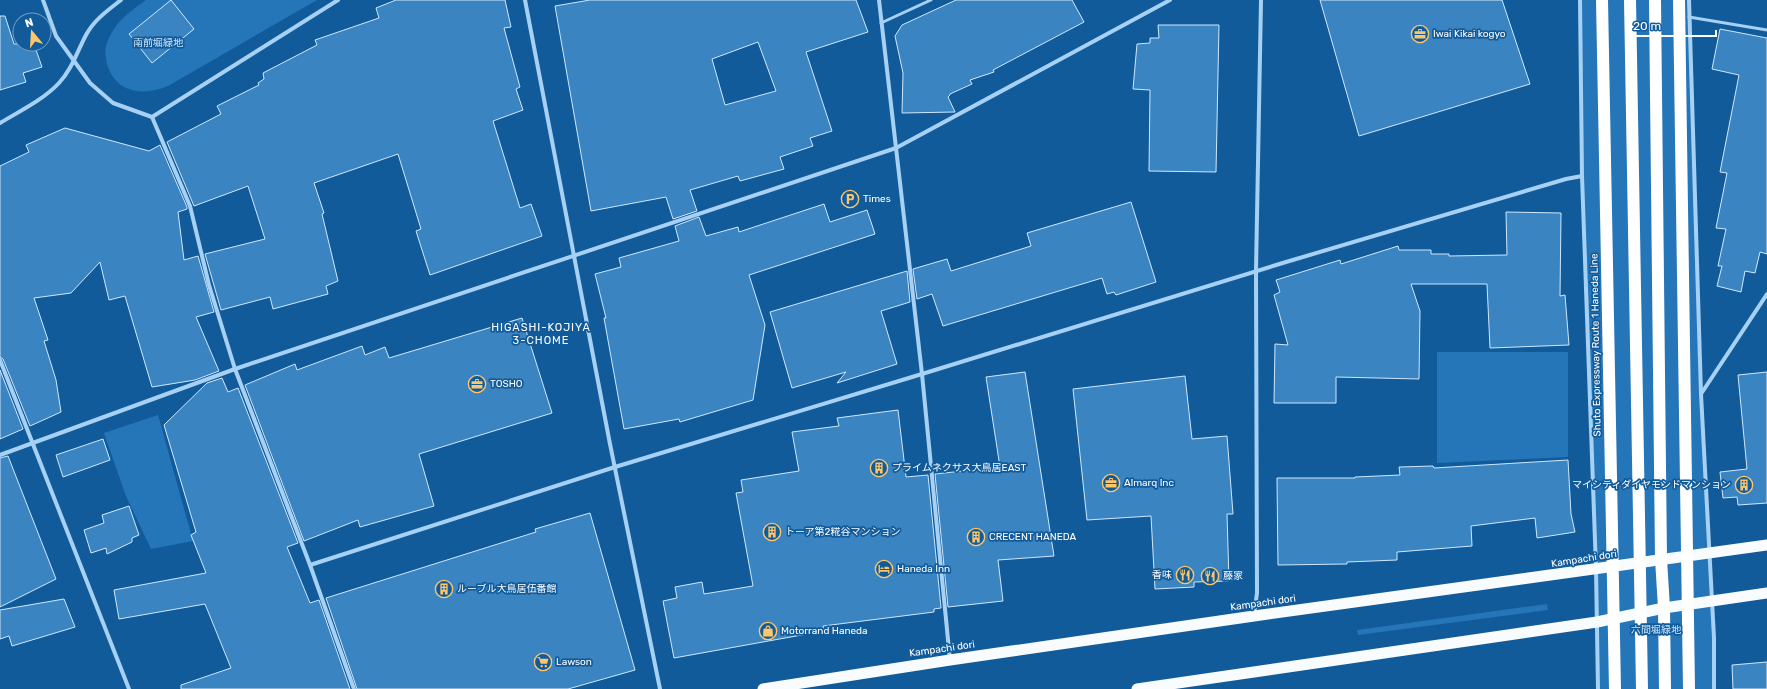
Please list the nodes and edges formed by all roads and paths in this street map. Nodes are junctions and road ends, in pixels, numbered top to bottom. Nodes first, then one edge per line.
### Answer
1 (43, 0) edge
2 (120, 0) edge
3 (338, 0) edge
4 (525, 0) edge
5 (879, 0) edge
6 (931, 0) edge
7 (1170, 0) edge
8 (1261, 0) edge
9 (1580, 0) edge
10 (1602, 0) edge
11 (1630, 0) edge
12 (1655, 0) edge
13 (1679, 0) edge
14 (1689, 0) edge
15 (1689, 17) junction
16 (881, 23) junction
17 (1767, 30) edge
18 (74, 62) junction
19 (152, 117) junction
20 (0, 123) edge
21 (896, 148) junction
22 (1582, 176) junction
23 (575, 256) junction
24 (1256, 271) junction
25 (1767, 294) edge
26 (0, 360) edge
27 (235, 368) junction
28 (922, 374) junction
29 (1701, 394) junction
30 (32, 442) junction
31 (0, 455) edge
32 (615, 466) junction
33 (1767, 545) edge
34 (1710, 553) junction
35 (1661, 559) junction
36 (1640, 562) junction
37 (310, 565) junction
38 (1596, 569) junction
39 (1767, 593) edge
40 (1712, 600) junction
41 (1664, 608) junction
42 (1641, 612) junction
43 (1254, 616) junction
44 (1597, 622) junction
45 (950, 660) junction
46 (129, 689) edge
47 (354, 689) edge
48 (660, 689) edge
49 (764, 689) edge
50 (1137, 689) edge
51 (1598, 689) edge
52 (1615, 689) edge
53 (1642, 689) edge
54 (1665, 689) edge
55 (1689, 689) edge
56 (1714, 689) edge

1 - 18 street
2 - 18 street
3 - 19 street
4 - 23 street
5 - 16 street
6 - 16 lane
7 - 21 street
8 - 24 street
9 - 22 street
10 - 52 highway, Shuto Expressway Route 1 Haneda Line, bridge
11 - 36 highway
12 - 35 highway
13 - 55 highway, bridge
14 - 15 street
15 - 17 lane
15 - 29 street
16 - 21 street
18 - 19 street
18 - 20 street
19 - 27 street
21 - 23 street
21 - 28 street
22 - 24 street
22 - 38 street
23 - 27 street
23 - 32 street
24 - 28 street
24 - 43 street
25 - 29 street
26 - 30 street
27 - 30 street
27 - 37 street
28 - 32 street
28 - 45 street
29 - 34 street
30 - 31 street
30 - 46 street
32 - 37 street
32 - 48 street
33 - 34 highway, Kampachi dori
34 - 35 highway, Kampachi dori
34 - 40 street
35 - 36 highway, Kampachi dori
35 - 41 highway
36 - 38 highway, Kampachi dori
36 - 42 highway
37 - 47 street
38 - 43 highway, Kampachi dori
38 - 44 street
39 - 40 highway
40 - 41 highway
40 - 56 street
41 - 42 highway
41 - 54 highway
42 - 44 highway
42 - 53 highway
43 - 45 highway, Kampachi dori
44 - 50 highway
44 - 51 street
45 - 49 highway, Kampachi dori

